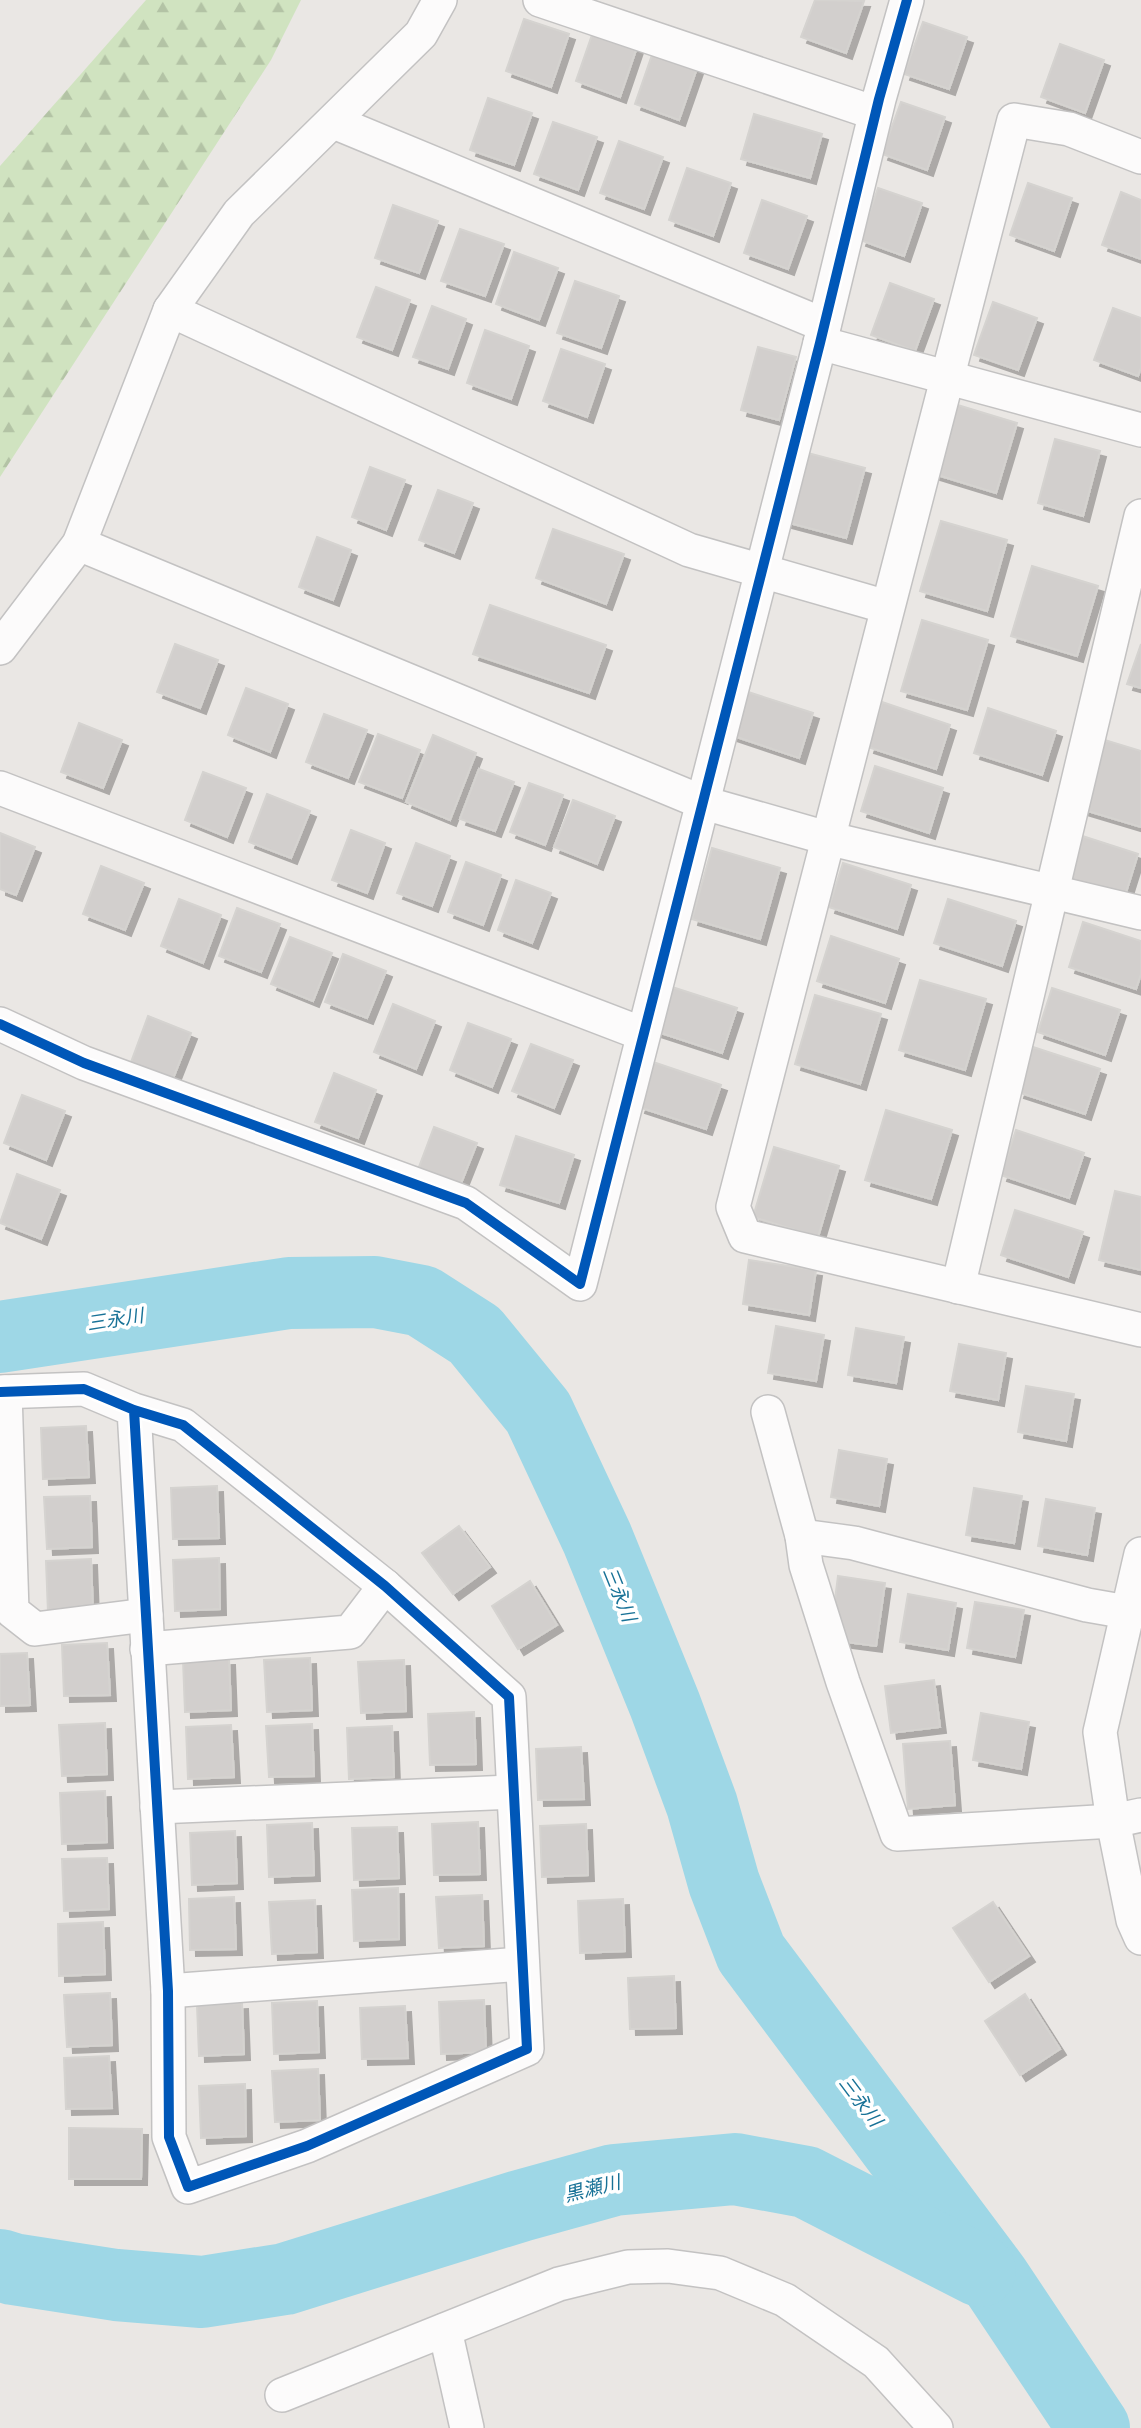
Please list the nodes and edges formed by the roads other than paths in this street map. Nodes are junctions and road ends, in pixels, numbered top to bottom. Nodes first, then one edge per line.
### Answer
1 (440, 0) edge
2 (540, 0) edge
3 (908, 0) edge
4 (875, 113) junction
5 (334, 122) junction
6 (1141, 157) edge
7 (170, 310) junction
8 (822, 334) junction
9 (946, 377) junction
10 (1141, 430) edge
11 (1141, 516) edge
12 (79, 544) junction
13 (763, 572) junction
14 (887, 607) junction
15 (0, 648) edge
16 (0, 788) edge
17 (704, 803) junction
18 (827, 838) junction
19 (1053, 892) junction
20 (1141, 913) edge
21 (0, 1024) edge
22 (642, 1034) junction
23 (958, 1287) junction
24 (1141, 1331) edge
25 (2, 1392) edge
26 (134, 1410) junction
27 (768, 1412) dead end
28 (802, 1536) junction
29 (1141, 1555) edge
30 (385, 1586) junction
31 (1127, 1612) junction
32 (146, 1615) junction
33 (147, 1649) junction
34 (513, 1793) junction
35 (157, 1807) junction
36 (1127, 1818) edge
37 (1141, 1938) edge
38 (522, 1964) junction
39 (168, 1991) junction
40 (445, 2330) junction
41 (282, 2395) dead end
42 (467, 2428) edge
43 (936, 2428) edge

1 - 5 street
2 - 4 street
3 - 4 street
4 - 8 street
5 - 7 street
5 - 8 street
6 - 9 street
7 - 12 street
7 - 13 street
8 - 9 street
8 - 13 street
9 - 10 street
9 - 14 street
11 - 19 street
12 - 15 street
12 - 17 street
13 - 14 street
13 - 17 street
14 - 18 street
16 - 22 street
17 - 18 street
17 - 22 street
18 - 19 street
18 - 23 street
19 - 20 street
19 - 23 street
21 - 22 street
23 - 24 street
25 - 26 street
25 - 32 street
26 - 30 street
26 - 32 street
27 - 28 street
28 - 31 street
28 - 36 street
29 - 31 street
30 - 33 street
30 - 34 street
31 - 36 street
32 - 33 street
33 - 35 street
34 - 35 street
34 - 38 street
35 - 39 street
36 - 37 street
38 - 39 street
38 - 39 street
40 - 41 street
40 - 42 street
40 - 43 street

